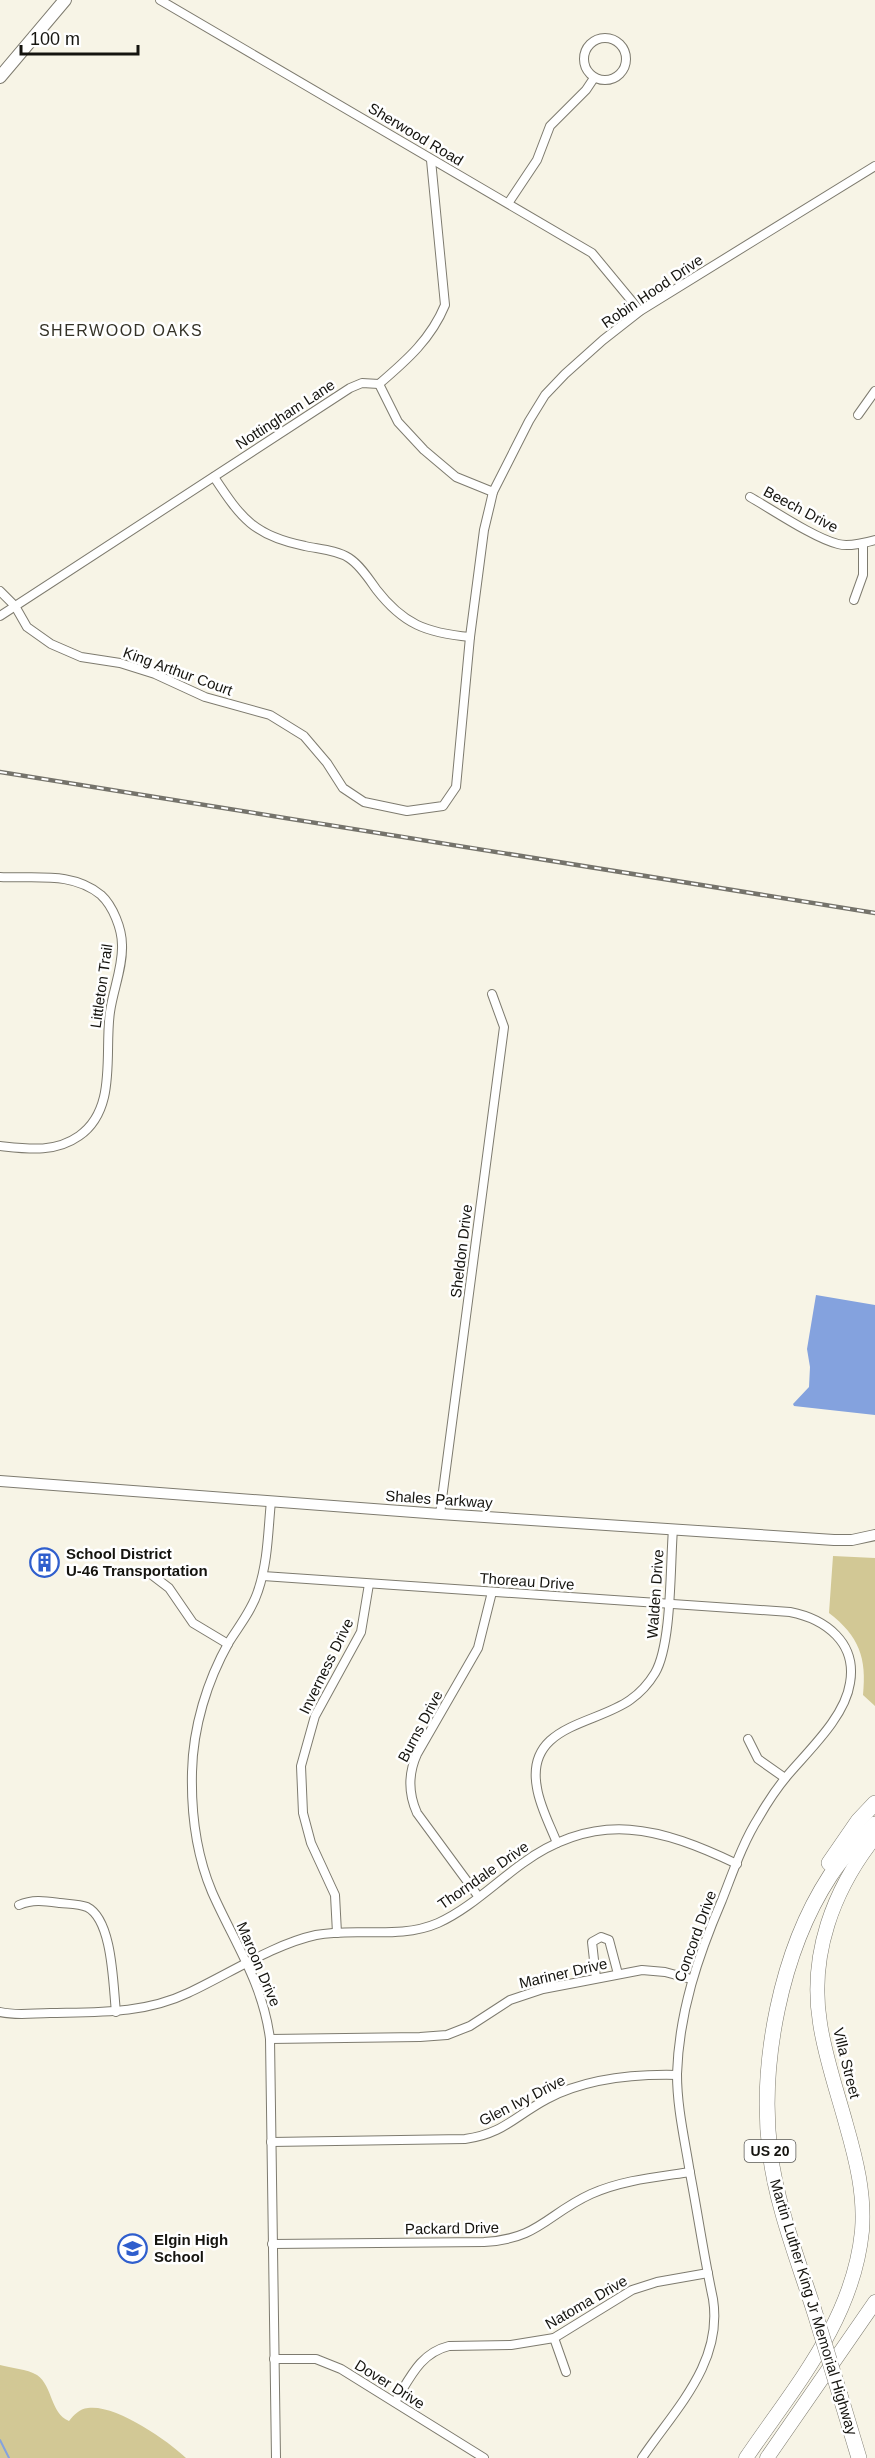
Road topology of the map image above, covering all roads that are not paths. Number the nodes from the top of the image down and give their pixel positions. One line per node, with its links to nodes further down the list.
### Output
1 (65, 0): 3 (main road)
2 (160, 0): 5 (street, Sherwood Road)
3 (0, 77)
4 (594, 78): 4 (street); 7 (street)
5 (431, 160): 7 (street, Sherwood Road); 9 (street)
6 (875, 166): 8 (street, Robin Hood Drive)
7 (509, 202): 8 (street, Sherwood Road)
8 (640, 311): 13 (street, Robin Hood Drive)
9 (380, 384): 12 (street, Nottingham Lane); 13 (street)
10 (875, 391): 11 (street)
11 (858, 415)
12 (214, 477): 19 (street, Nottingham Lane); 21 (street)
13 (494, 492): 21 (street, Robin Hood Drive)
14 (750, 497): 16 (street, Beech Drive)
15 (875, 540): 16 (street, Beech Drive)
16 (863, 544): 18 (street)
17 (0, 591): 19 (street, King Arthur Court)
18 (854, 600)
19 (15, 606): 20 (street, Nottingham Lane); 22 (street, King Arthur Court)
20 (0, 616)
21 (470, 638): 22 (street, Robin Hood Drive)
22 (443, 806)
23 (0, 878): 25 (street, Littleton Trail)
24 (492, 994): 28 (street, Sheldon Drive)
25 (0, 1146)
26 (0, 1481): 27 (street, Shales Parkway)
27 (271, 1502): 28 (street, Shales Parkway); 32 (street, Maroon Drive)
28 (440, 1514): 29 (street, Shales Parkway)
29 (673, 1529): 30 (street, Shales Parkway); 35 (street, Walden Drive)
30 (875, 1534)
31 (152, 1575): 37 (street)
32 (262, 1576): 33 (street, Thoreau Drive); 37 (street, Maroon Drive)
33 (369, 1584): 34 (street, Thoreau Drive); 48 (street, Inverness Drive)
34 (492, 1592): 35 (street, Thoreau Drive); 45 (street, Burns Drive)
35 (668, 1603): 36 (street, Thoreau Drive); 43 (street, Walden Drive)
36 (790, 1612): 39 (street, Concord Drive)
37 (228, 1644): 49 (street, Maroon Drive)
38 (748, 1739): 39 (street)
39 (785, 1778): 44 (street, Concord Drive)
40 (875, 1803): 47 (highway)
41 (875, 1824): 47 (highway, Martin Luther King Jr Memorial Highway / US 20)
42 (875, 1837): 69 (main road, Villa Street)
43 (557, 1844): 44 (street, Thorndale Drive); 45 (street, Thorndale Drive)
44 (736, 1864): 52 (street, Concord Drive)
45 (478, 1896): 48 (street, Thorndale Drive)
46 (19, 1905): 54 (street)
47 (805, 1922): 71 (highway, Martin Luther King Jr Memorial Highway / US 20, bridge)
48 (337, 1933): 49 (street, Thorndale Drive)
49 (247, 1964): 54 (street, Thorndale Drive); 55 (street, Maroon Drive)
50 (618, 1974): 51 (street, Mariner Drive); 51 (street); 52 (street, Mariner Drive)
51 (596, 1978): 55 (street, Mariner Drive)
52 (691, 1979): 56 (street, Concord Drive)
53 (0, 2012): 54 (street, Thorndale Drive)
54 (116, 2012)
55 (270, 2039): 57 (street, Maroon Drive)
56 (677, 2075): 57 (street, Glen Ivy Drive); 58 (street, Concord Drive)
57 (271, 2142): 59 (street, Maroon Drive)
58 (690, 2172): 59 (street, Packard Drive); 60 (street, Concord Drive)
59 (272, 2244): 63 (street, Maroon Drive)
60 (708, 2273): 62 (street, Natoma Drive); 68 (street, Concord Drive)
61 (875, 2302): 70 (main road)
62 (554, 2338): 64 (street); 65 (street, Natoma Drive)
63 (274, 2359): 65 (street, Dover Drive); 66 (street, Maroon Drive)
64 (566, 2372)
65 (395, 2402): 67 (street, Dover Drive)
66 (276, 2458)
67 (484, 2458)
68 (642, 2458)
69 (746, 2458)
70 (766, 2458)
71 (859, 2458)

